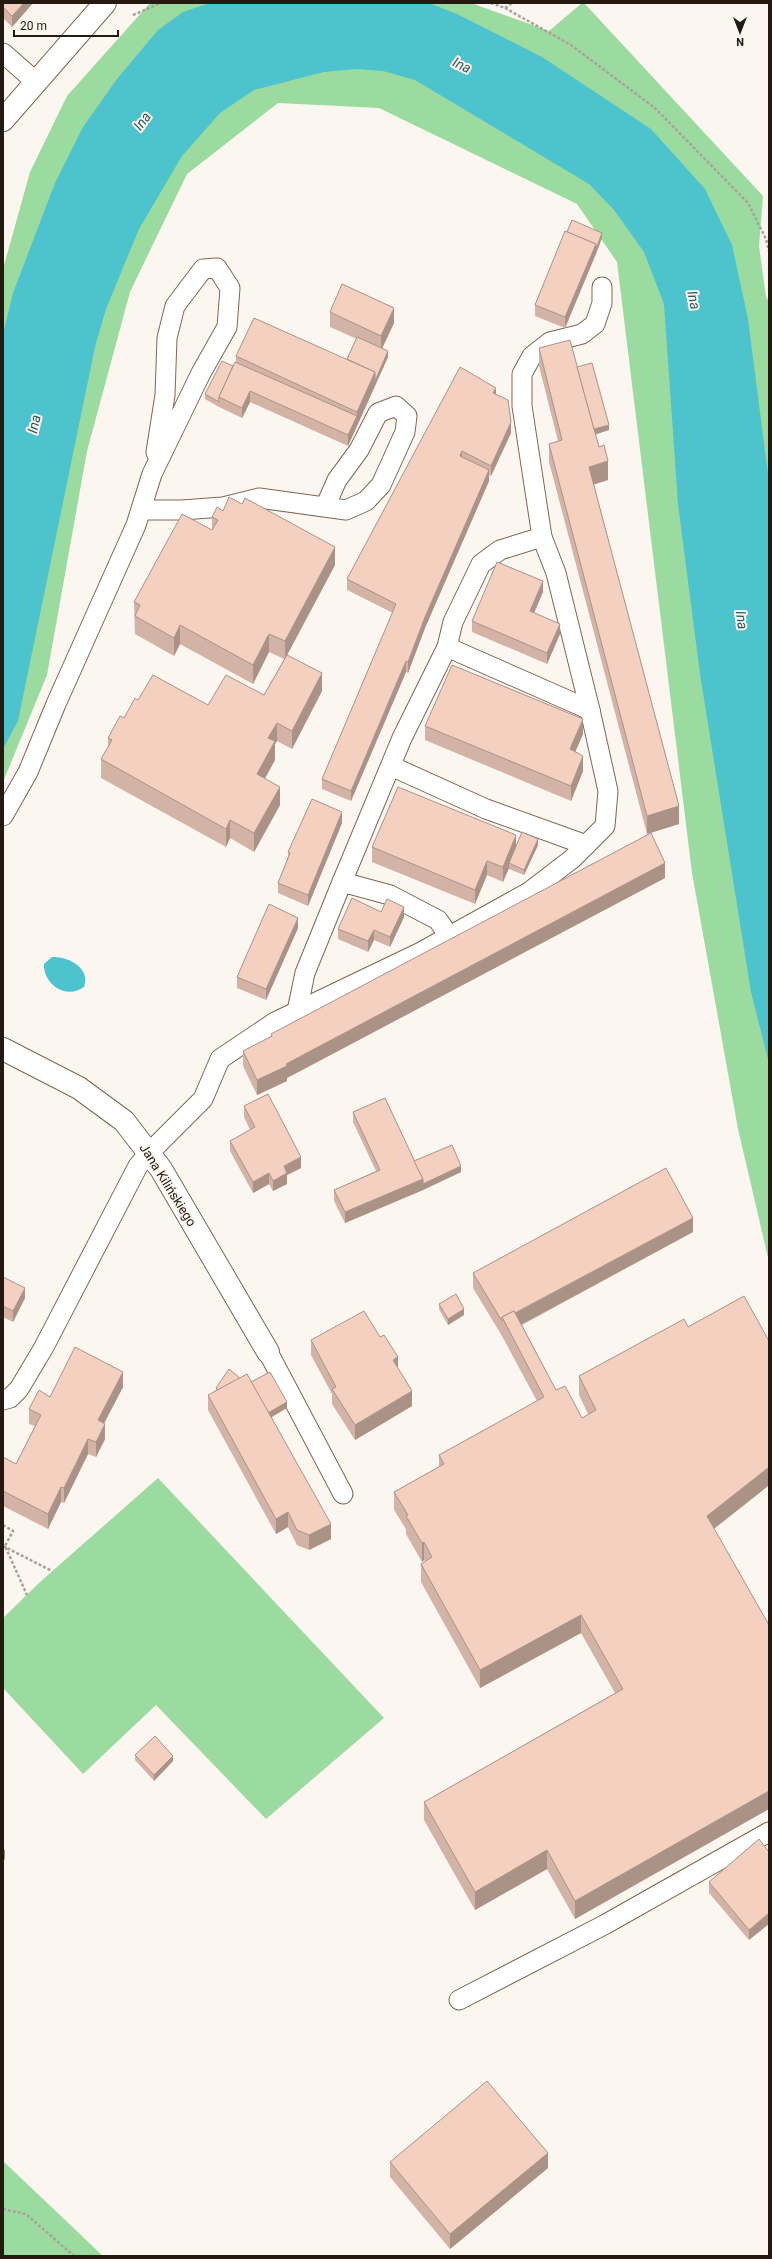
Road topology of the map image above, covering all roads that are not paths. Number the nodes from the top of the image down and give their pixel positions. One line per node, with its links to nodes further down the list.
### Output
1 (105, 3): 3 (street)
2 (3, 53): 3 (lane)
3 (36, 82): 4 (street)
4 (3, 120)
5 (602, 287): 9 (lane)
6 (159, 459): 6 (lane); 8 (lane)
7 (325, 507): 7 (lane); 8 (lane)
8 (141, 510): 13 (lane)
9 (542, 537): 10 (lane); 11 (lane)
10 (448, 647): 11 (lane); 12 (lane)
11 (590, 710): 14 (lane)
12 (391, 766): 14 (lane); 15 (lane)
13 (3, 816)
14 (586, 845): 16 (lane)
15 (342, 882): 16 (lane); 17 (lane)
16 (448, 936): 17 (lane)
17 (297, 1011): 19 (lane)
18 (3, 1050): 19 (street, Jana Kilińskiego)
19 (150, 1152): 20 (street, Jana Kilińskiego); 21 (lane)
20 (268, 1352): 22 (lane)
21 (3, 1400)
22 (343, 1494)
23 (769, 1832): 24 (lane)
24 (458, 2000)

